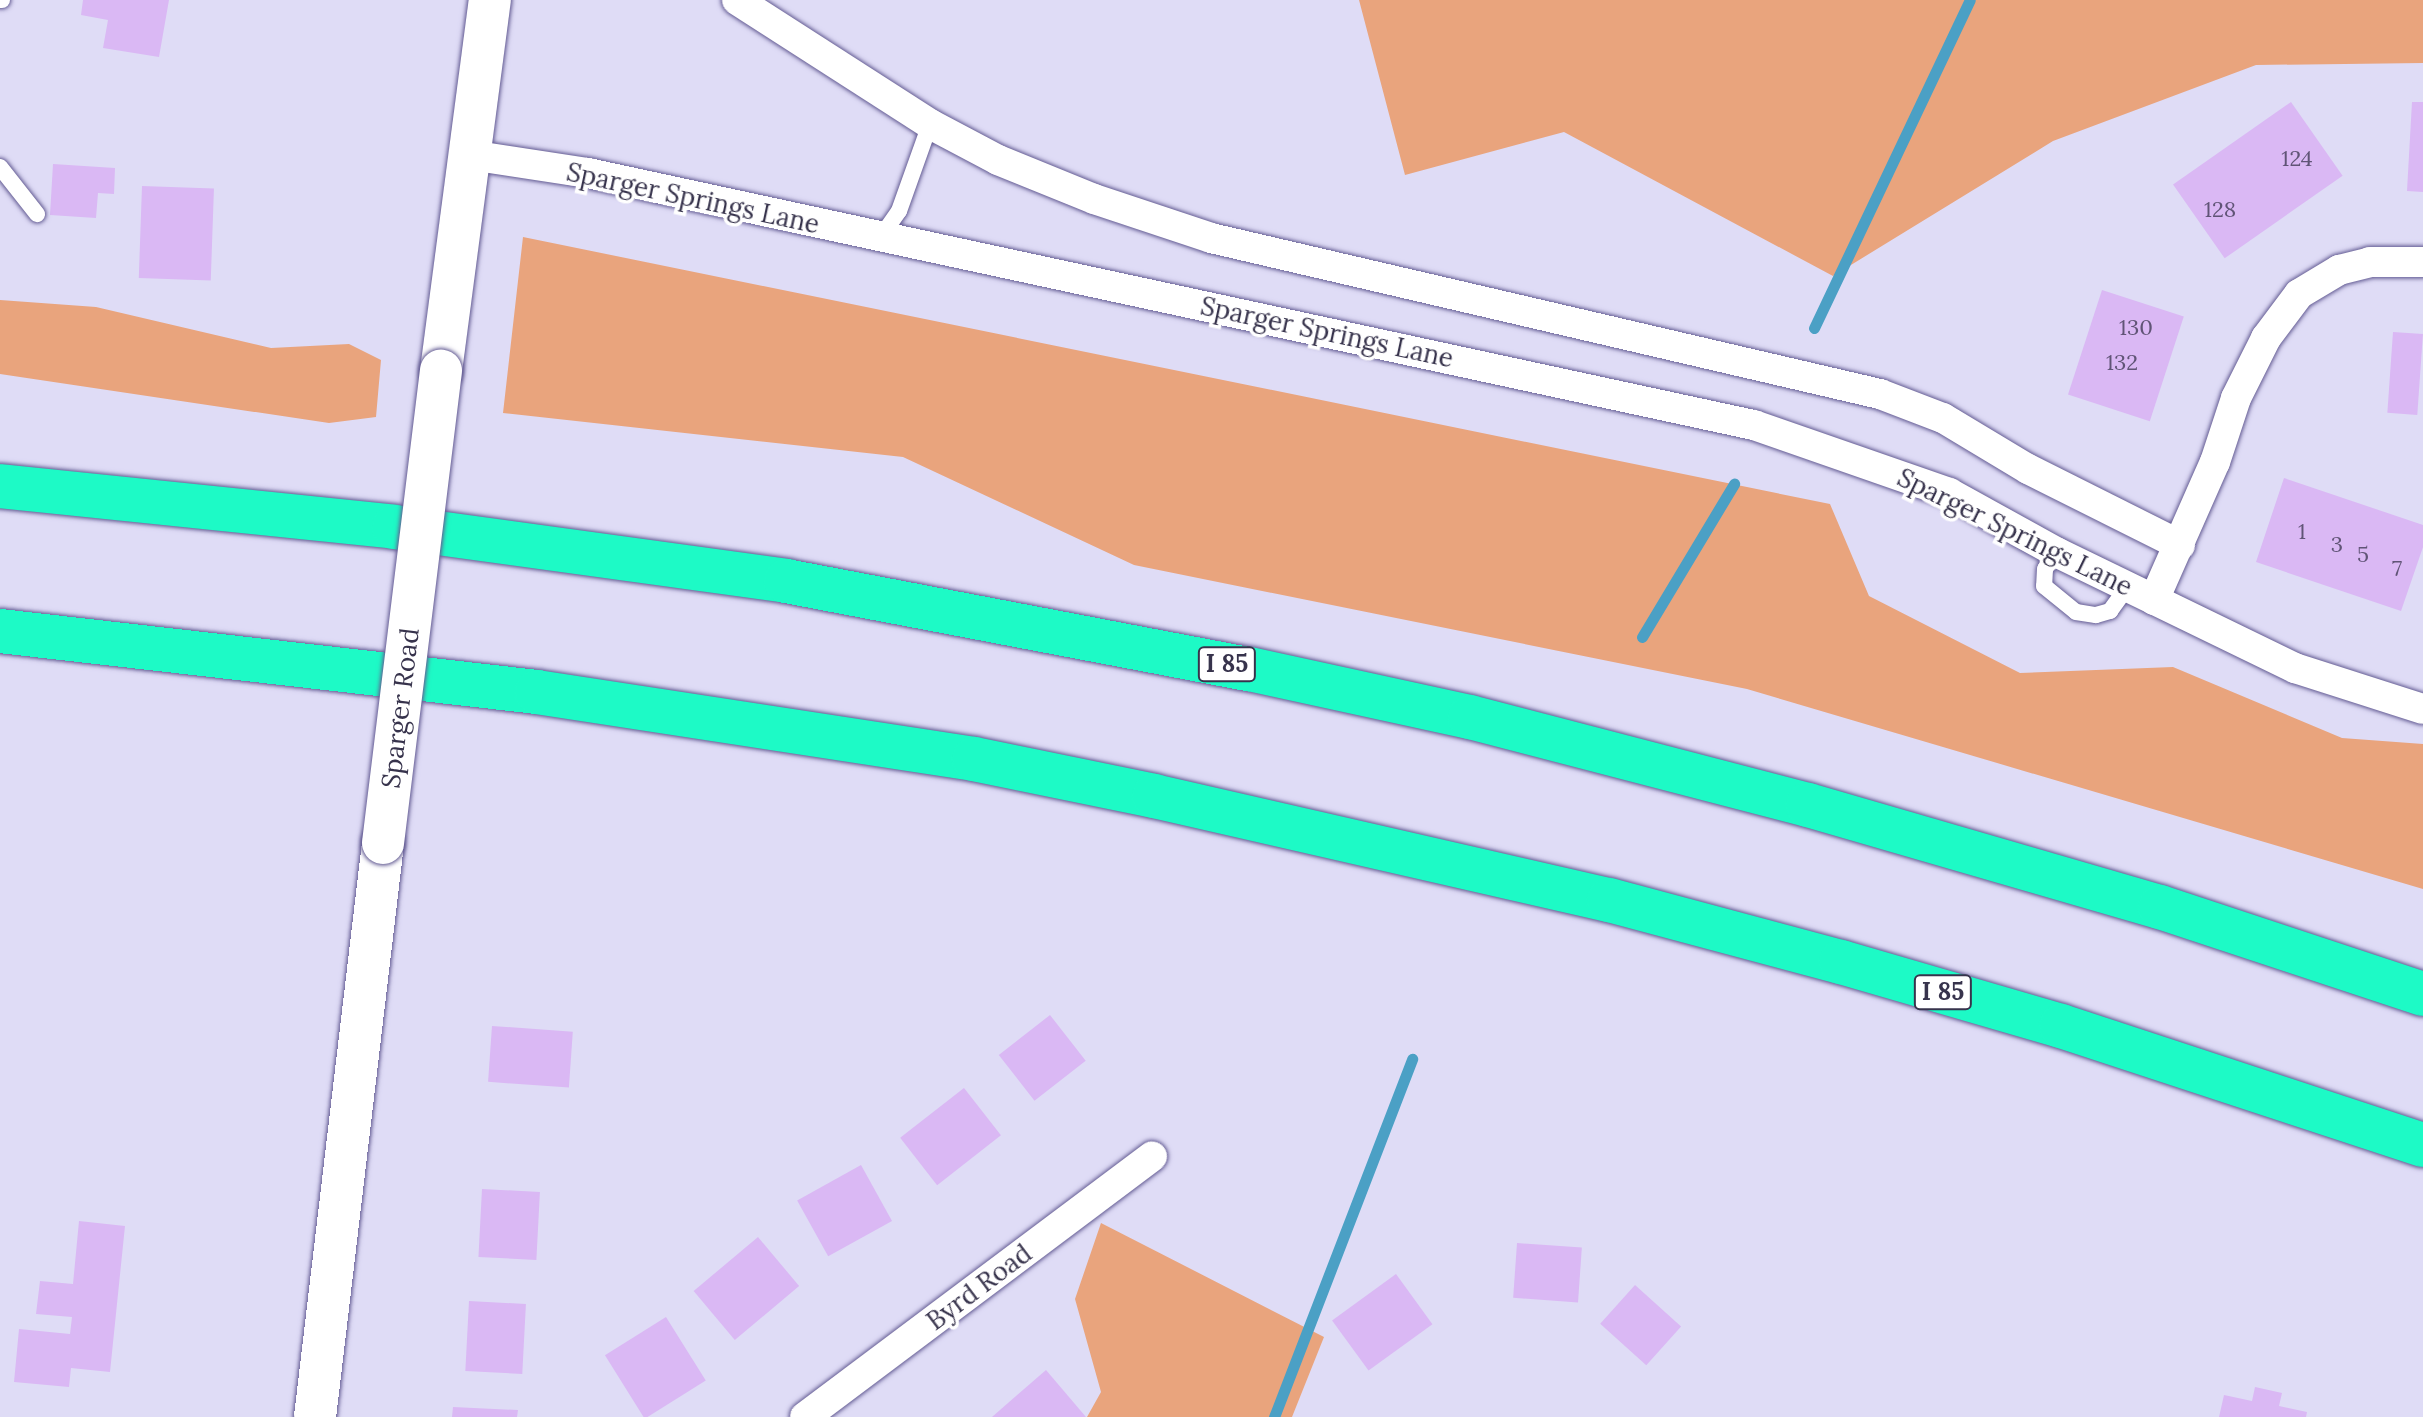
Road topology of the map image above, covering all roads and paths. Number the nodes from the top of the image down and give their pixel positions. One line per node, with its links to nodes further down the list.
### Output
1 (490, 0): 4 (street, Sparger Road)
2 (737, 0): 3 (street)
3 (930, 124): 7 (lane); 10 (street)
4 (470, 155): 7 (street, Sparger Springs Lane); 18 (street, Sparger Road, bridge)
5 (0, 167): 6 (lane)
6 (37, 214)
7 (880, 238): 11 (street, Sparger Springs Lane)
8 (2423, 262): 10 (street, Sparger Springs Lane)
9 (0, 486): 15 (highway, I 85)
10 (2180, 545): 12 (street, Sparger Springs Lane)
11 (2056, 552): 12 (street, Sparger Springs Lane); 12 (lane)
12 (2141, 594): 14 (street, Sparger Springs Lane)
13 (0, 631): 16 (highway, I 85)
14 (2423, 709)
15 (2423, 994)
16 (2423, 1145)
17 (1152, 1156): 19 (street, Byrd Road)
18 (315, 1417)
19 (805, 1417)

